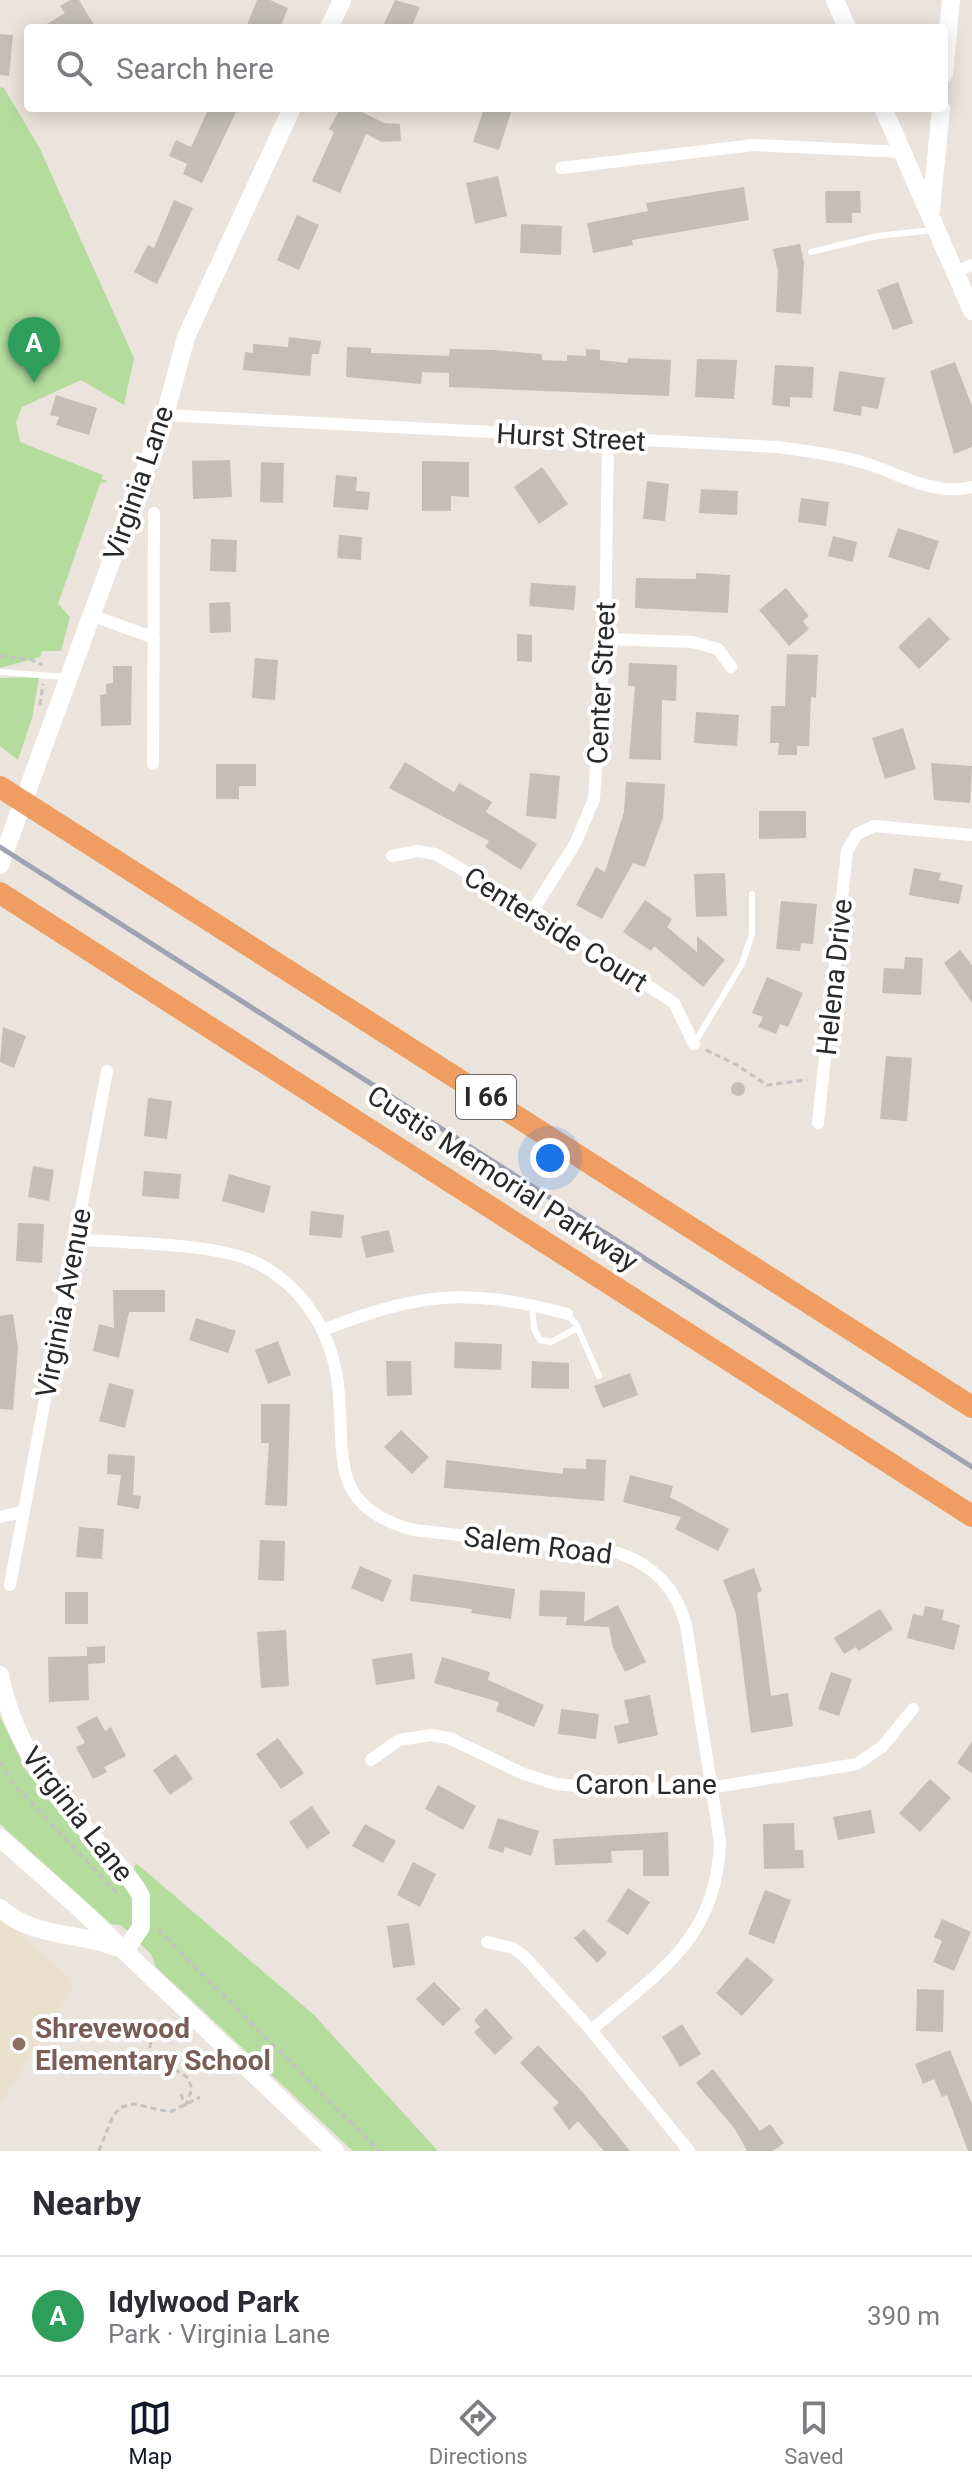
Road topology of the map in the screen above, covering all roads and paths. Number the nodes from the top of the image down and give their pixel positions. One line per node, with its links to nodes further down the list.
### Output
1 (342, 0): 4 (street)
2 (835, 0): 5 (street)
3 (951, 0): 6 (street)
4 (331, 24)
5 (845, 24)
6 (948, 32)
7 (290, 112): 16 (street, Virginia Lane)
8 (885, 112): 10 (street)
9 (941, 112): 12 (street)
10 (903, 152): 11 (street); 12 (street)
11 (561, 168)
12 (934, 221): 13 (lane); 14 (street)
13 (811, 252)
14 (964, 269): 15 (street)
15 (972, 311)
16 (165, 415): 17 (street, Hurst Street); 20 (street, Virginia Lane)
17 (608, 439): 18 (street, Hurst Street); 22 (street, Center Street)
18 (972, 487)
19 (154, 513): 21 (street)
20 (91, 615): 21 (street); 25 (street, Virginia Lane)
21 (154, 638): 26 (street)
22 (605, 639): 23 (street); 33 (street, Center Street)
23 (731, 667)
24 (0, 672): 25 (lane)
25 (68, 678): 30 (street, Virginia Lane)
26 (153, 764)
27 (0, 787): 44 (highway, Custis Memorial Parkway / I 66)
28 (972, 835): 36 (street, Helena Drive)
29 (392, 856): 33 (street, Centerside Court)
30 (0, 865)
31 (0, 893): 46 (highway, Custis Memorial Parkway)
32 (752, 894): 34 (lane)
33 (533, 910): 34 (street, Centerside Court)
34 (694, 1044): 36 (path)
35 (107, 1071): 38 (street, Virginia Avenue)
36 (823, 1082): 37 (street, Helena Drive)
37 (818, 1123)
38 (76, 1239): 42 (street, Salem Road); 45 (street, Virginia Avenue)
39 (533, 1304): 40 (street); 41 (lane); 42 (street)
40 (567, 1314): 41 (lane)
41 (577, 1328): 43 (lane)
42 (323, 1330): 53 (street, Salem Road)
43 (599, 1376)
44 (972, 1407)
45 (22, 1512): 47 (street); 48 (street, Virginia Avenue)
46 (972, 1516)
47 (0, 1517)
48 (10, 1585)
49 (0, 1675): 58 (street, Virginia Lane)
50 (913, 1709): 53 (street, Caron Lane)
51 (371, 1760): 53 (street, Caron Lane)
52 (0, 1762): 55 (path)
53 (711, 1785): 63 (street, Salem Road)
54 (0, 1838): 56 (street)
55 (119, 1895)
56 (77, 1906): 59 (street); 61 (street)
57 (2, 1913): 59 (street)
58 (144, 1917): 61 (street, Virginia Lane); 69 (path)
59 (52, 1932): 61 (street)
60 (487, 1942): 63 (street)
61 (125, 1951): 68 (street)
62 (161, 2025): 66 (path)
63 (591, 2030): 70 (street)
64 (181, 2094): 66 (path)
65 (200, 2097): 66 (path)
66 (185, 2107): 67 (path)
67 (99, 2151)
68 (335, 2151)
69 (379, 2151)
70 (689, 2151)

